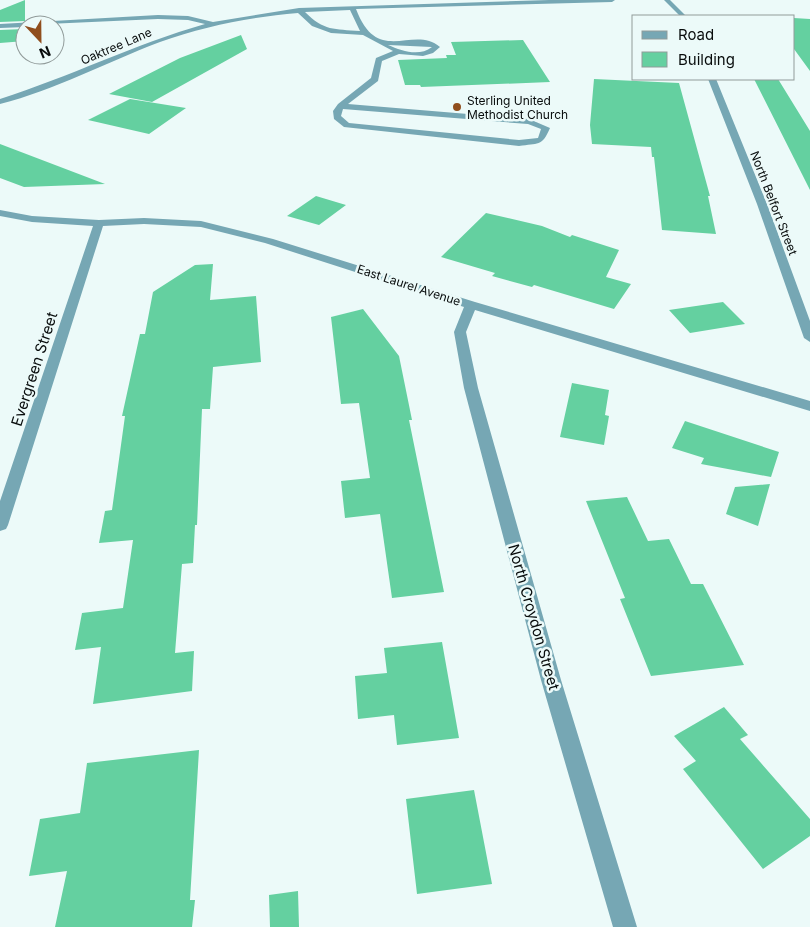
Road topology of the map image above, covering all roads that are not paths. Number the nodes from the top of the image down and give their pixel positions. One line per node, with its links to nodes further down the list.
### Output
1 (612, 0): 3 (street, Oaktree Lane)
2 (667, 0): 5 (street)
3 (352, 8): 4 (street, Oaktree Lane); 8 (street)
4 (299, 10): 6 (street, Oaktree Lane); 8 (street)
5 (682, 15)
6 (213, 24): 7 (street); 12 (street, Oaktree Lane)
7 (0, 26)
8 (364, 33): 9 (street)
9 (378, 42): 10 (street); 10 (street)
10 (397, 52): 13 (street)
11 (712, 80): 17 (street, North Belfort Street)
12 (0, 102)
13 (341, 106): 13 (street)
14 (0, 213): 15 (street, East Laurel Avenue)
15 (99, 223): 16 (street, East Laurel Avenue); 19 (street, Evergreen Street)
16 (472, 305): 18 (street, East Laurel Avenue); 20 (street, North Croydon Street)
17 (810, 338)
18 (810, 406)
19 (0, 525)
20 (626, 927)

